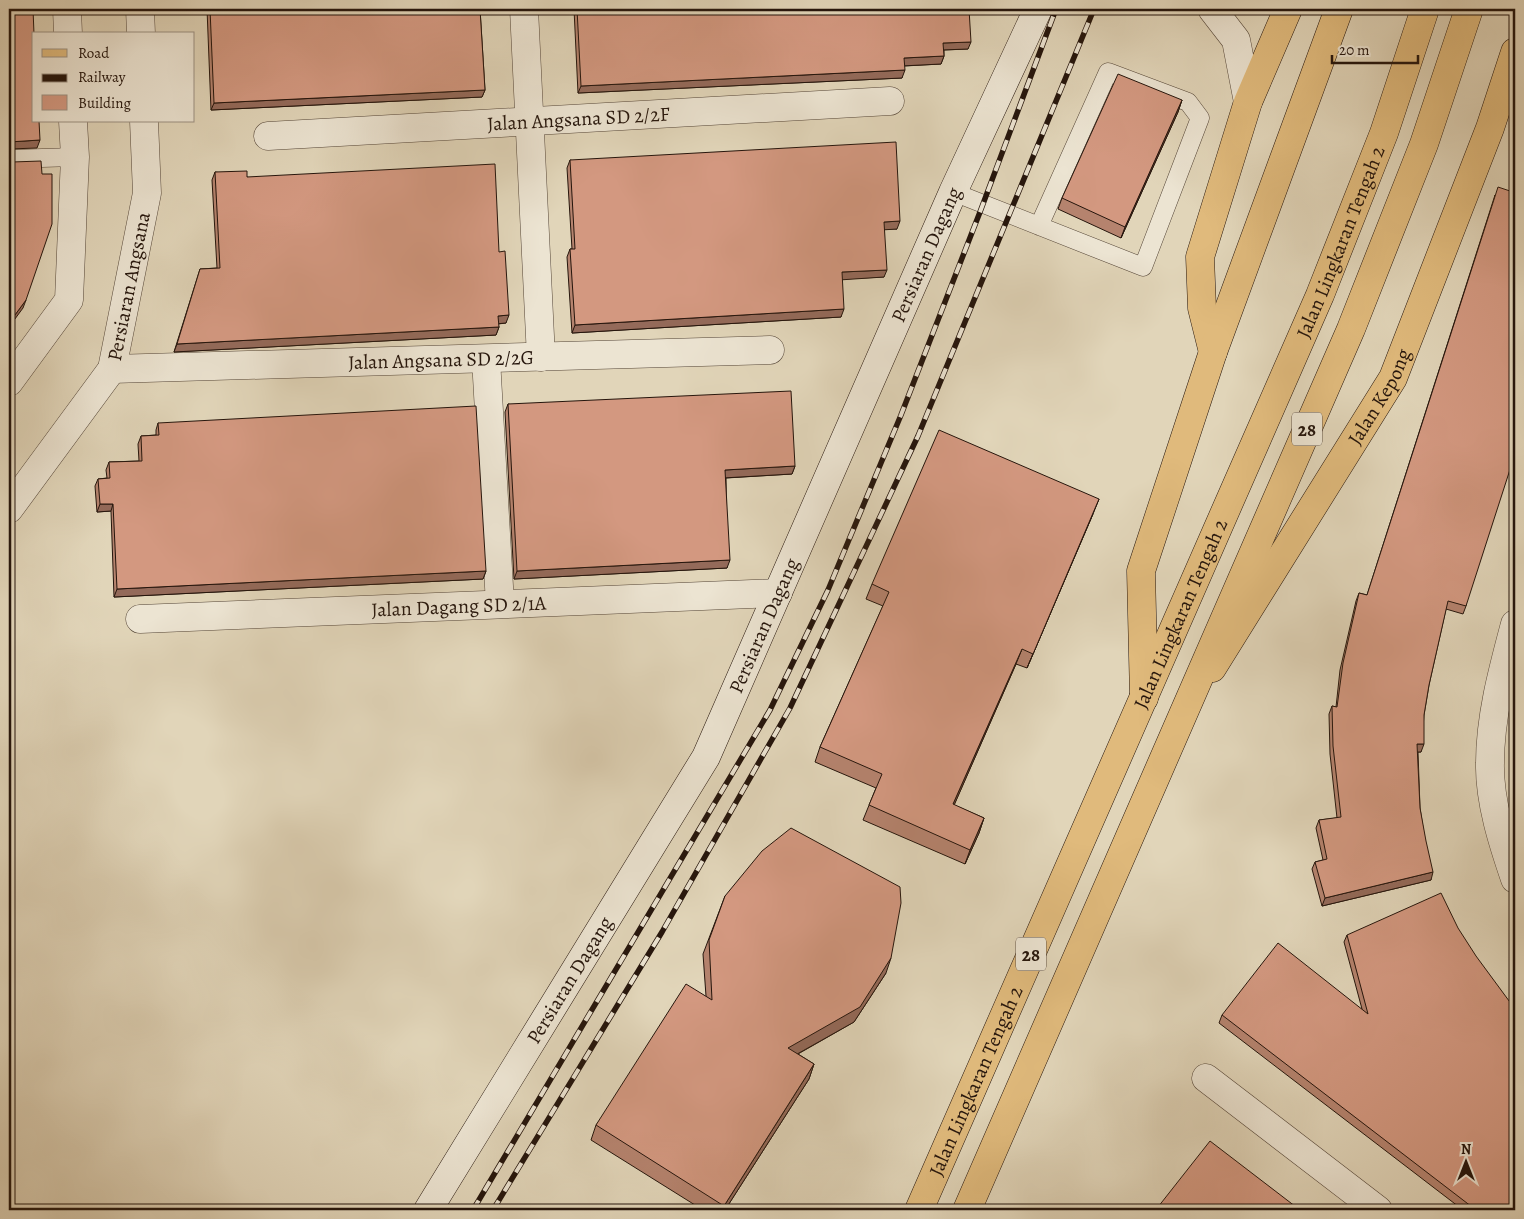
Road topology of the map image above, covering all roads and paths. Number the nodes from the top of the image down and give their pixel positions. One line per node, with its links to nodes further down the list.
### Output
1 (67, 9): 10 (street)
2 (140, 9): 11 (street)
3 (524, 9): 15 (street)
4 (1038, 9): 21 (street, Persiaran Dagang)
5 (1212, 9): 14 (street)
6 (1288, 9): 14 (main road)
7 (1339, 9): 24 (main road)
8 (1424, 9): 34 (main road, Jalan Lingkaran Tengah 2 / 28)
9 (1469, 9): 35 (main road, Jalan Lingkaran Tengah 2 / 28)
10 (68, 32)
11 (141, 32)
12 (1515, 52): 35 (main road, Jalan Kepong)
13 (890, 101): 15 (street, Jalan Angsana SD 2/2F)
14 (1248, 102): 24 (main road)
15 (529, 121): 18 (street, Jalan Angsana SD 2/2F); 25 (street)
16 (73, 122): 19 (street)
17 (144, 122): 27 (street, Persiaran Angsana)
18 (268, 136)
19 (75, 157): 20 (lane); 28 (street)
20 (9, 159)
21 (953, 192): 22 (lane); 30 (street, Persiaran Dagang)
22 (1039, 226): 22 (lane)
23 (770, 350): 25 (street, Jalan Angsana SD 2/2G)
24 (1213, 352): 34 (main road)
25 (541, 357): 26 (street, Jalan Angsana SD 2/2G)
26 (486, 359): 27 (street, Jalan Angsana SD 2/2G); 31 (street)
27 (112, 369): 29 (street, Persiaran Angsana)
28 (9, 382)
29 (9, 510)
30 (778, 592): 31 (street, Jalan Dagang SD 2/1A); 38 (street, Persiaran Dagang)
31 (500, 604): 32 (street, Jalan Dagang SD 2/1A)
32 (140, 619)
33 (1515, 624): 36 (street)
34 (1144, 698): 39 (main road, Jalan Lingkaran Tengah 2 / 28)
35 (1185, 712): 40 (main road, Jalan Lingkaran Tengah 2 / 28)
36 (1515, 879)
37 (1206, 1078): 41 (street)
38 (428, 1210)
39 (919, 1210)
40 (967, 1210)
41 (1378, 1210)

